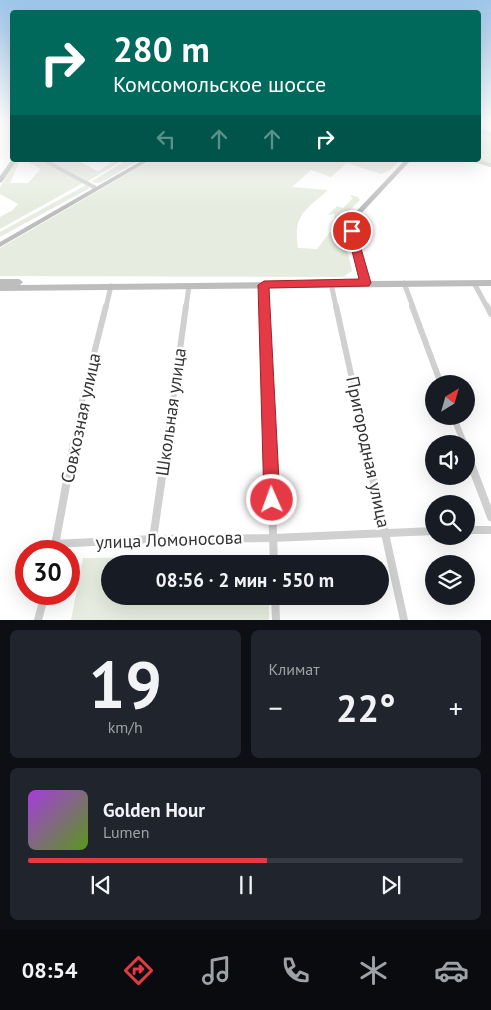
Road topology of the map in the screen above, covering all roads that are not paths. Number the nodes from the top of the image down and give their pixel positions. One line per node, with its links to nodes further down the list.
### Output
1 (13, 162): 6 (main road)
2 (48, 162): 7 (street)
3 (139, 162): 7 (main road)
4 (144, 162): 7 (main road)
5 (406, 162): 12 (main road)
6 (0, 181)
7 (96, 188): 8 (main road); 9 (main road)
8 (0, 240)
9 (0, 244)
10 (0, 282): 16 (main road)
11 (331, 283): 12 (main road); 17 (main road); 28 (street, Пригородная улица)
12 (366, 283): 13 (main road)
13 (404, 283): 14 (main road); 22 (street)
14 (474, 283): 15 (main road); 21 (street)
15 (491, 283)
16 (26, 285): 18 (main road); 20 (main road)
17 (264, 285): 19 (main road); 29 (street)
18 (111, 286): 19 (main road); 31 (street, Совхозная улица)
19 (189, 286): 30 (street, Школьная улица)
20 (0, 288)
21 (491, 314)
22 (438, 375)
23 (475, 474): 24 (street)
24 (491, 517)
25 (475, 530): 26 (street)
26 (491, 530)
27 (425, 531): 28 (street, улица Ломоносова)
28 (385, 533): 29 (street, улица Ломоносова); 38 (street, Пригородная улица)
29 (273, 538): 30 (street, улица Ломоносова); 33 (street)
30 (154, 539): 32 (street, улица Ломоносова)
31 (56, 540)
32 (80, 546)
33 (274, 555)
34 (42, 605): 36 (street)
35 (275, 605): 37 (street)
36 (38, 620)
37 (276, 620)
38 (404, 620)

